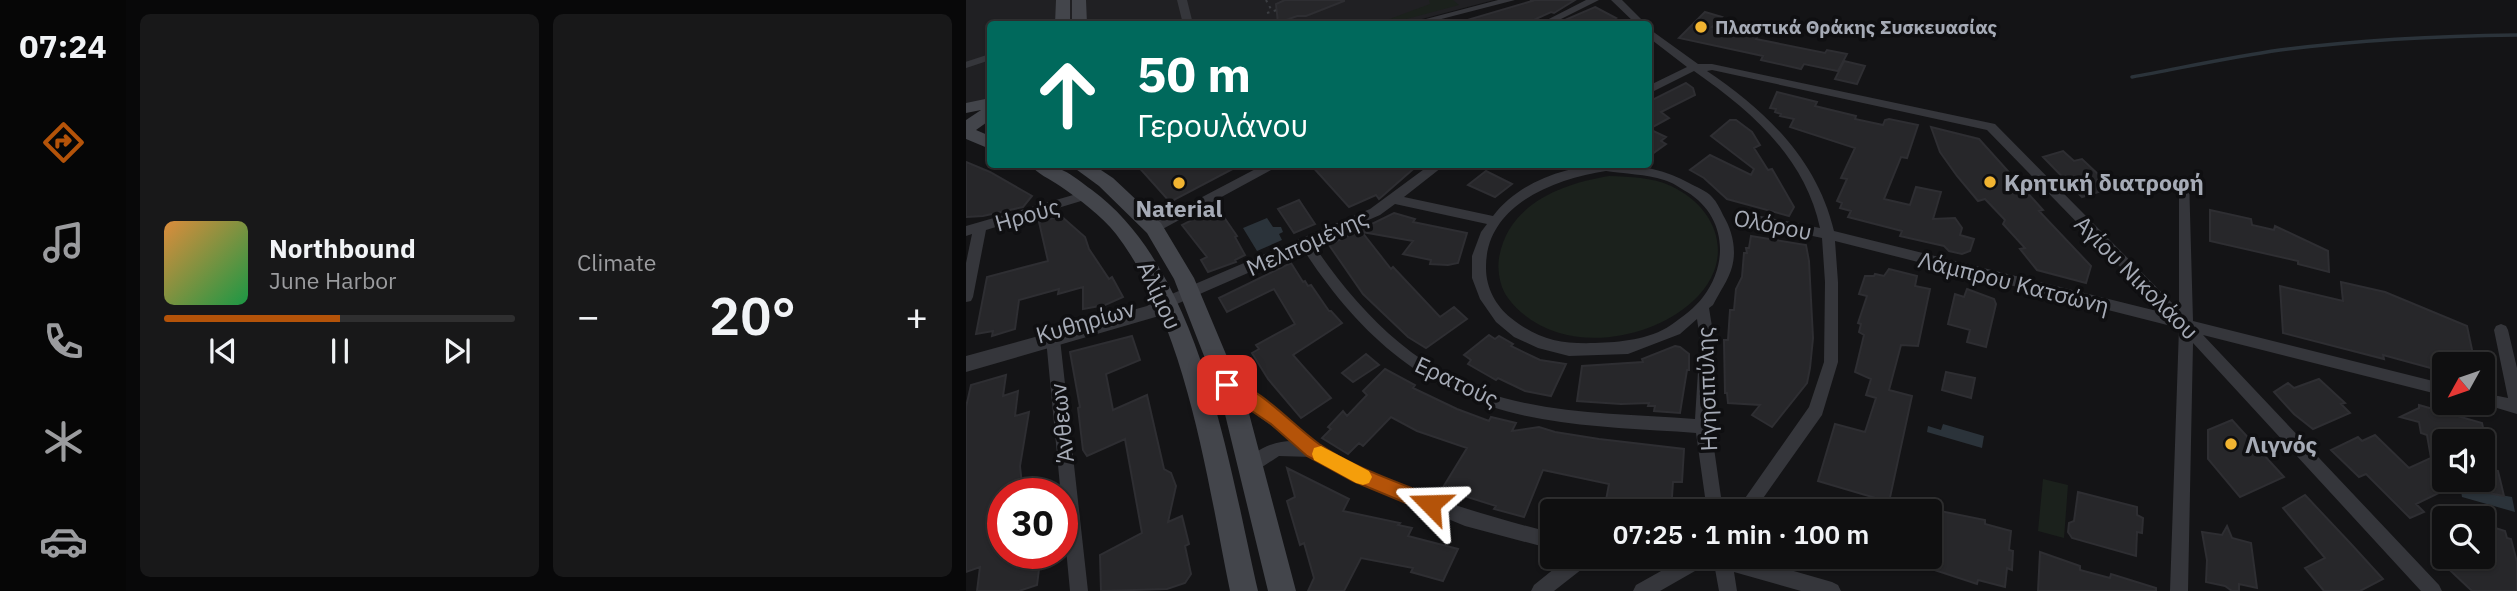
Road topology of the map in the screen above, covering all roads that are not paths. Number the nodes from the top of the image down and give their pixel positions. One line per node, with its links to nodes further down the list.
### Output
1 (1063, 0): 8 (main road)
2 (1079, 0): 9 (main road)
3 (1182, 0): 10 (street)
4 (1510, 0): 7 (street)
5 (1594, 0): 12 (street)
6 (1616, 0): 13 (street)
7 (1496, 1): 11 (street)
8 (1062, 21)
9 (1080, 21)
10 (1187, 21)
11 (1423, 21)
12 (1550, 21)
13 (1639, 21)
14 (1652, 34): 17 (street)
15 (987, 58): 16 (lane)
16 (966, 65)
17 (1692, 68): 18 (street); 36 (street); 42 (street, Αγίου Νικολάου)
18 (1652, 89)
19 (987, 108): 20 (main road)
20 (978, 124)
21 (1045, 168): 30 (main road, Αλίμου)
22 (1084, 168): 34 (main road, Αλίμου)
23 (1268, 168): 34 (street)
24 (1435, 168): 31 (street, Μελπομένης)
25 (1557, 168): 29 (street)
26 (1612, 168): 29 (street)
27 (1630, 168): 41 (street)
28 (2185, 180): 42 (street)
29 (1548, 181): 33 (street)
30 (1087, 195): 35 (street, Ηρούς); 40 (main road, Αλίμου)
31 (1392, 199): 33 (street); 37 (street, Μελπομένης)
32 (1756, 220): 36 (street, Ολόρου)
33 (1495, 221): 41 (street)
34 (1154, 228): 38 (main road, Αλίμου)
35 (973, 229): 39 (street)
36 (1828, 234): 42 (street, Λάμπρου Κατσώνη); 56 (street)
37 (1305, 242): 38 (street, Μελπομένης); 52 (street, Ερατούς)
38 (1190, 293): 40 (street, Μελπομένης); 47 (main road, Αλίμου)
39 (966, 297)
40 (1166, 303): 44 (street, Κυθηρίων); 45 (street, Κυθηρίων); 63 (main road, Αλίμου)
41 (1702, 309): 52 (street, Ηγησιπύλης)
42 (2186, 326): 48 (street, Λάμπρου Κατσώνη); 69 (street); 70 (street, Αγίου Νικολάου)
43 (2501, 330): 50 (street)
44 (1053, 340): 46 (street, Κυθηρίων); 62 (street, Άνθεων)
45 (966, 354)
46 (966, 364)
47 (1227, 385): 53 (street); 54 (main road, Αλίμου)
48 (2432, 387)
49 (2496, 402): 51 (street)
50 (2517, 402)
51 (2517, 407)
52 (1703, 427): 55 (street, Ηγησιπύλης)
53 (1314, 450): 54 (street); 57 (street)
54 (1250, 468): 64 (main road, Αλίμου)
55 (1713, 499)
56 (1753, 499)
57 (1540, 538)
58 (1568, 569): 65 (street)
59 (1682, 569): 66 (street)
60 (1725, 569): 67 (street)
61 (1759, 569): 68 (street)
62 (1079, 591)
63 (1244, 591)
64 (1282, 591)
65 (1540, 591)
66 (1642, 591)
67 (1728, 591)
68 (1832, 591)
69 (2179, 591)
70 (2433, 591)

